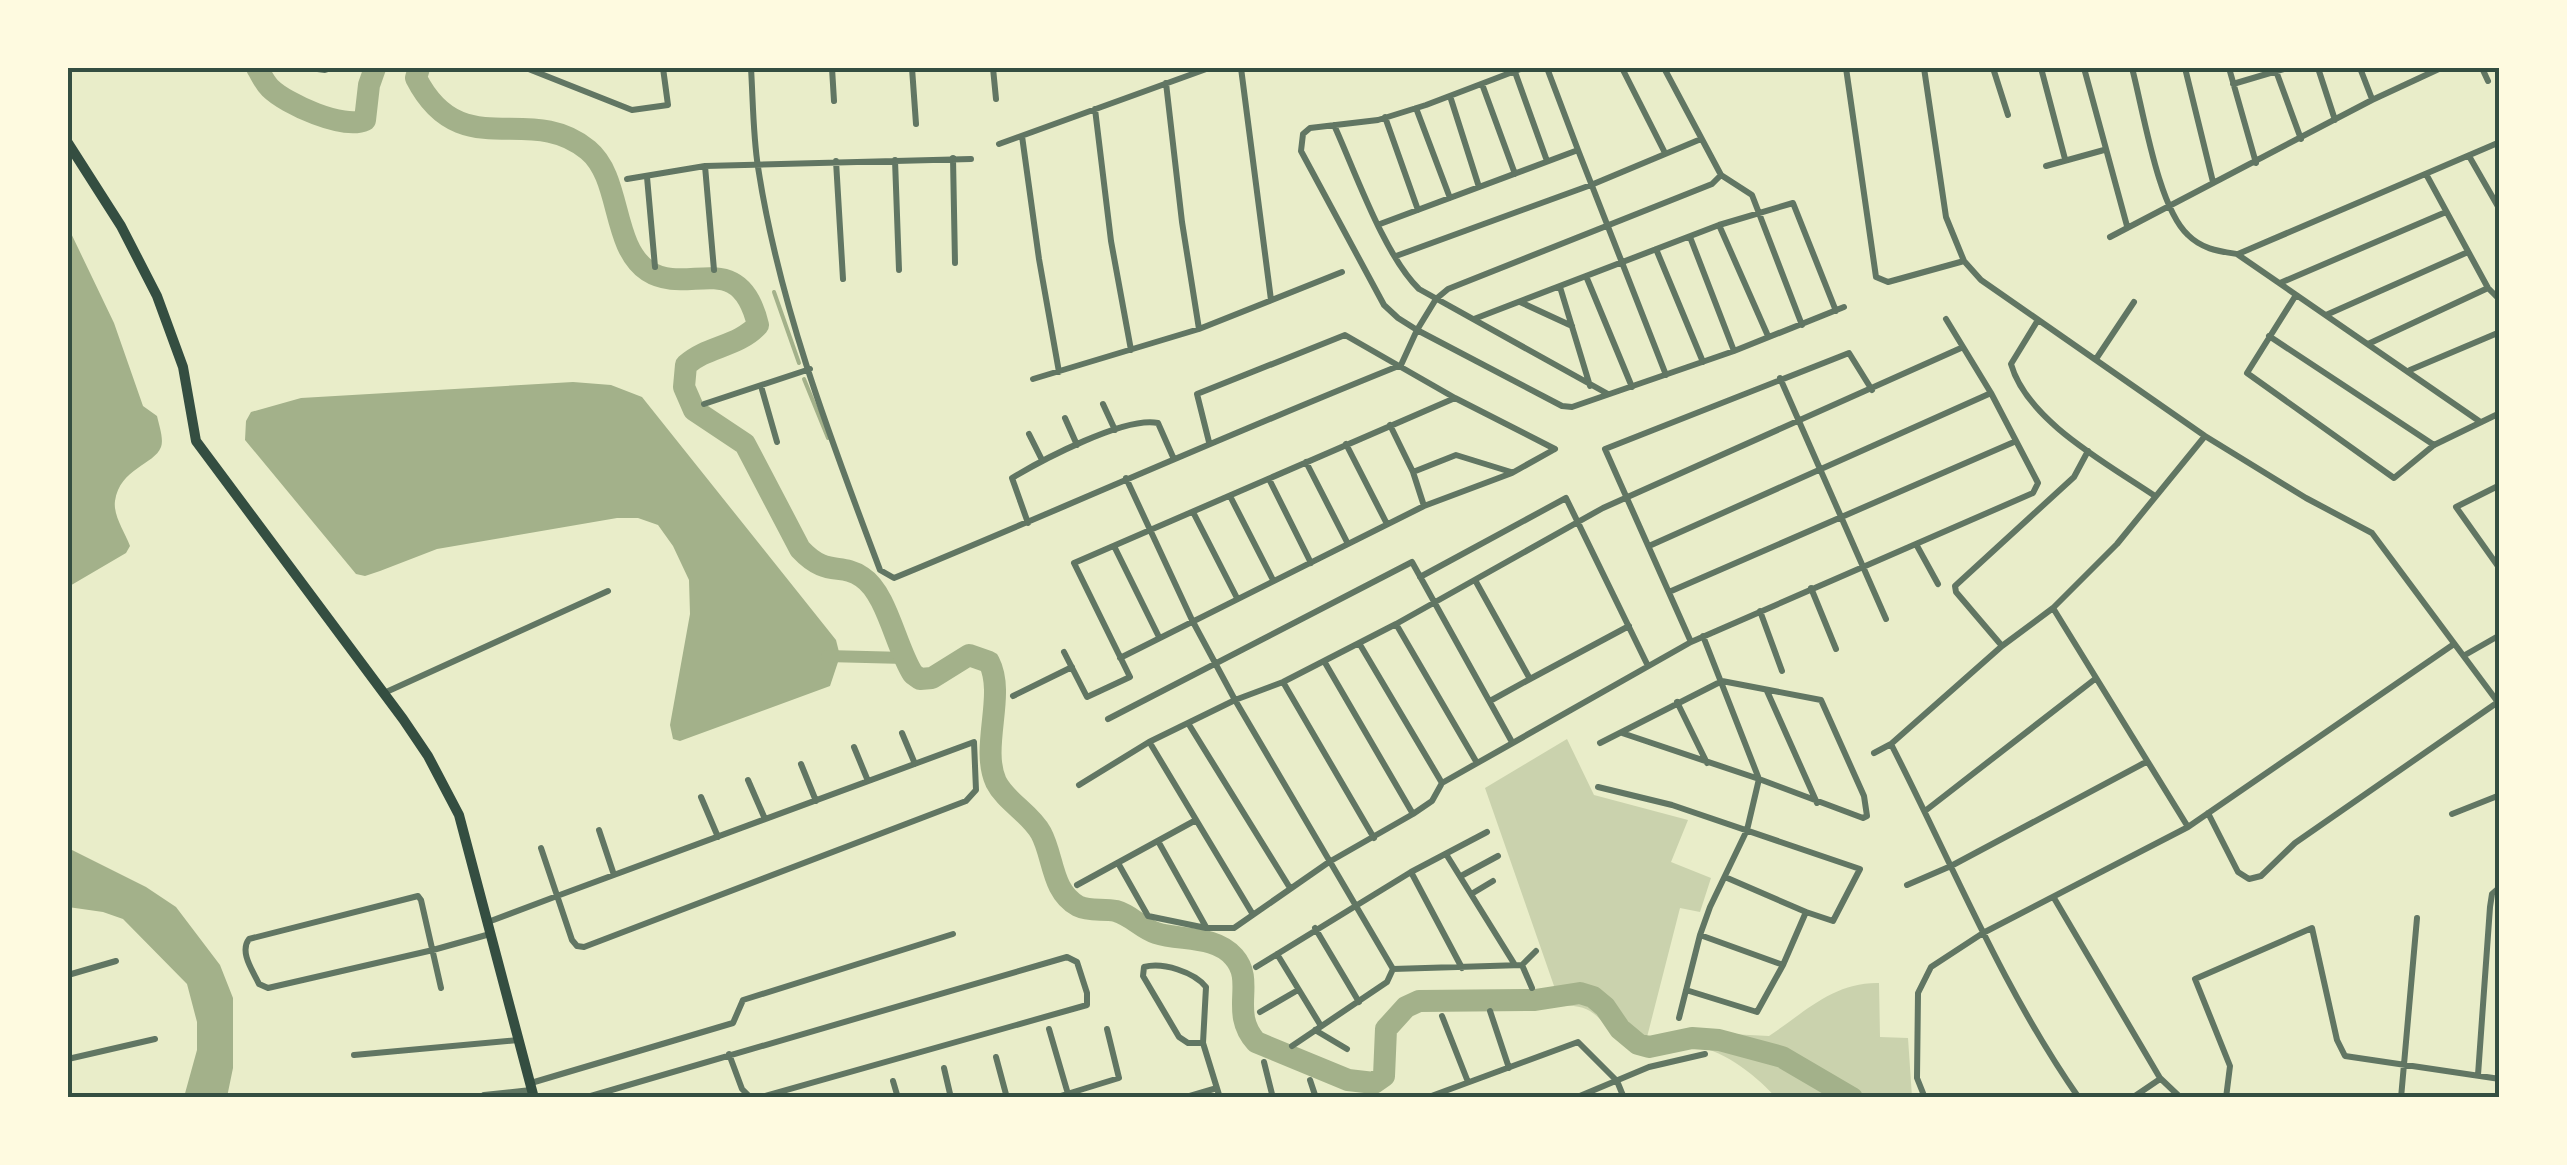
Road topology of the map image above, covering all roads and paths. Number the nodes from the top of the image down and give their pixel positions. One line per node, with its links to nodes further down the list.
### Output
1 (310, 68): 2 (street)
2 (331, 68)
3 (526, 68): 4 (street)
4 (663, 68)
5 (752, 68): 64 (street)
6 (832, 68): 39 (street)
7 (912, 68): 45 (street)
8 (994, 68): 37 (street)
9 (1209, 68): 33 (street)
10 (1242, 68): 105 (street)
11 (1524, 68): 30 (street)
12 (1547, 68): 53 (street)
13 (1622, 68): 55 (street)
14 (1664, 68): 49 (street)
15 (1846, 68): 91 (street)
16 (1924, 68): 91 (street)
17 (1993, 68): 42 (street)
18 (2041, 68): 59 (street)
19 (2084, 68): 54 (street)
20 (2132, 68): 76 (street)
21 (2185, 68): 72 (street)
22 (2229, 68): 35 (street)
23 (2286, 68): 29 (street)
24 (2318, 68): 44 (street)
25 (2360, 68): 38 (street)
26 (2405, 68): 31 (street)
27 (2437, 68): 31 (street)
28 (2482, 68): 32 (street)
29 (2276, 71): 35 (street); 48 (street)
30 (1515, 72): 34 (street); 62 (street)
31 (2410, 80): 38 (street)
32 (2488, 81)
33 (1166, 83): 40 (street); 115 (street)
34 (1482, 84): 36 (street); 67 (street)
35 (2233, 84): 63 (street)
36 (1450, 96): 41 (street); 74 (street)
37 (996, 98)
38 (2372, 100): 44 (street)
39 (834, 102)
40 (1095, 108): 47 (street); 122 (street)
41 (1416, 108): 43 (street); 75 (street)
42 (2008, 115)
43 (1385, 117): 46 (street); 77 (street)
44 (2336, 120): 48 (street)
45 (916, 124)
46 (1334, 125): 81 (street); 116 (street)
47 (1022, 136): 52 (street); 129 (street)
48 (2300, 138): 63 (street)
49 (1701, 139): 55 (street); 69 (street)
50 (68, 142): 220 (main road)
51 (2500, 142): 56 (street)
52 (1000, 144)
53 (1578, 150): 62 (street); 73 (street)
54 (2104, 150): 59 (street); 84 (street)
55 (1665, 152): 73 (street)
56 (2468, 156): 68 (street); 78 (street)
57 (953, 158): 58 (street); 60 (street); 92 (street)
58 (972, 159)
59 (2065, 159): 66 (street)
60 (895, 160): 61 (street); 96 (street)
61 (836, 161): 64 (street); 99 (street)
62 (1547, 162): 67 (street)
63 (2256, 163): 72 (street)
64 (757, 164): 65 (street); 127 (street)
65 (705, 166): 70 (street); 95 (street)
66 (2046, 166)
67 (1515, 174): 74 (street)
68 (2426, 174): 80 (street); 89 (street)
69 (1721, 176): 79 (street); 82 (street)
70 (647, 178): 71 (street); 94 (street)
71 (627, 180)
72 (2214, 182): 76 (street)
73 (1590, 185): 82 (street); 90 (street)
74 (1479, 187): 75 (street)
75 (1450, 198): 77 (street)
76 (2168, 207): 84 (street); 89 (street)
77 (1418, 210): 81 (street)
78 (2500, 210)
79 (1758, 212): 83 (street); 113 (street); 113 (street)
80 (2446, 212): 88 (street); 100 (street)
81 (1380, 224): 90 (street)
82 (1606, 224): 93 (street); 104 (street)
83 (1719, 225): 85 (street); 118 (street)
84 (2127, 226): 86 (street)
85 (1690, 237): 87 (street); 123 (street)
86 (2110, 237)
87 (1656, 249): 93 (street); 125 (street)
88 (2468, 252): 102 (street); 109 (street)
89 (2237, 254): 100 (street)
90 (1396, 256): 104 (street)
91 (1964, 261): 112 (street)
92 (954, 263)
93 (1623, 263): 98 (street); 130 (street)
94 (655, 267)
95 (714, 270)
96 (899, 270)
97 (1342, 272): 105 (street)
98 (1586, 276): 101 (street); 135 (street)
99 (843, 278)
100 (2279, 283): 103 (street)
101 (1560, 287): 107 (street); 114 (street)
102 (2488, 288): 106 (street); 120 (street)
103 (2296, 295): 109 (street); 119 (street)
104 (1436, 298): 110 (street); 116 (street)
105 (1271, 300): 115 (street)
106 (2500, 300)
107 (1518, 301): 110 (street); 114 (street)
108 (2134, 302): 124 (street)
109 (2325, 315): 120 (street)
110 (1474, 319): 134 (street)
111 (1946, 319): 121 (street)
112 (2038, 320): 124 (street); 156 (street)
113 (1802, 324): 118 (street)
114 (1572, 326): 134 (street)
115 (1198, 329): 122 (street)
116 (1417, 330): 126 (street); 137 (street)
117 (2500, 332): 128 (street)
118 (1768, 336): 123 (street)
119 (2269, 336): 155 (street); 155 (street)
120 (2367, 345): 128 (street)
121 (1962, 348): 136 (street); 138 (street)
122 (1131, 350): 129 (street)
123 (1734, 351): 125 (street)
124 (2096, 359): 149 (street)
125 (1703, 362): 130 (street)
126 (1402, 365): 139 (street); 151 (street); 151 (street)
127 (810, 369): 133 (street); 173 (street)
128 (2408, 371): 145 (street)
129 (1060, 372): 132 (street)
130 (1666, 375): 135 (street)
131 (1780, 378): 136 (street); 144 (street); 167 (street)
132 (1032, 379)
133 (761, 386): 140 (street); 150 (street)
134 (1591, 387): 137 (street)
135 (1632, 387): 137 (street)
136 (1872, 390): 144 (street)
137 (1608, 394)
138 (1991, 394): 152 (street); 160 (street)
139 (1455, 398): 146 (street); 162 (street)
140 (704, 404)
141 (1104, 404): 147 (street)
142 (2500, 412): 145 (street)
143 (1065, 418): 154 (street)
144 (1800, 421): 160 (street); 167 (street)
145 (2479, 421): 155 (street)
146 (1390, 425): 153 (street); 161 (street)
147 (1115, 430): 154 (street); 157 (street)
148 (1028, 434): 158 (street)
149 (2205, 436): 168 (street); 204 (street)
150 (777, 442)
151 (1210, 442): 157 (street)
152 (2014, 442): 171 (street); 177 (street)
153 (1346, 444): 159 (street); 174 (street)
154 (1077, 445): 158 (street)
155 (2434, 445)
156 (2088, 451): 168 (street); 205 (street)
157 (1173, 458): 163 (street)
158 (1042, 460): 173 (street)
159 (1306, 462): 164 (street); 176 (street)
160 (1822, 468): 171 (street); 179 (street)
161 (1413, 472): 162 (street); 169 (street)
162 (1512, 472): 169 (street)
163 (1126, 478): 173 (street); 175 (street)
164 (1269, 479): 166 (street); 181 (street)
165 (2500, 485): 180 (street)
166 (1230, 496): 170 (street); 185 (street)
167 (1628, 496): 172 (street); 179 (street)
168 (2155, 496): 193 (street)
169 (1424, 506): 174 (street)
170 (1193, 512): 175 (street); 191 (street)
171 (1844, 516): 182 (street); 190 (street)
172 (1577, 522): 184 (street); 186 (street); 198 (street)
173 (1028, 523)
174 (1387, 524): 176 (street)
175 (1151, 530): 178 (street); 196 (street)
176 (1348, 544): 181 (street)
177 (1916, 544): 182 (street); 187 (street)
178 (1114, 546): 200 (street); 209 (street)
179 (1649, 546): 190 (street)
180 (2496, 557): 183 (street)
181 (1311, 563): 185 (street)
182 (1866, 566): 188 (street); 195 (street)
183 (2500, 569)
184 (1420, 577): 192 (street); 210 (street)
185 (1272, 580): 191 (street)
186 (1476, 580): 192 (street); 215 (street)
187 (1938, 584)
188 (1811, 588): 194 (street); 206 (street)
189 (608, 592): 220 (street)
190 (1669, 592): 203 (street)
191 (1237, 598): 196 (street)
192 (1435, 602): 197 (street); 223 (street)
193 (2054, 608): 205 (street); 216 (street)
194 (1760, 611): 201 (street); 214 (street)
195 (1886, 619)
196 (1192, 620): 200 (street); 210 (street)
197 (1396, 624): 202 (street); 238 (street)
198 (1629, 626): 212 (street); 215 (street)
199 (2500, 635): 208 (street)
200 (1159, 636): 209 (street)
201 (1704, 636): 203 (street); 217 (street)
202 (1359, 642): 211 (street); 244 (street)
203 (1691, 642): 212 (street)
204 (2454, 644): 208 (street); 252 (street)
205 (2002, 646): 233 (street)
206 (1836, 649)
207 (1064, 652): 213 (street)
208 (2465, 655): 225 (street)
209 (1120, 658): 213 (street)
210 (1215, 661): 222 (street); 226 (street)
211 (1324, 661): 218 (street); 253 (street)
212 (1648, 666): 231 (street)
213 (1072, 667): 221 (street)
214 (1782, 671)
215 (1530, 678): 223 (street)
216 (2095, 679): 237 (street); 251 (street)
217 (1722, 681): 219 (street); 224 (street); 241 (street)
218 (1283, 682): 222 (street); 262 (street)
219 (1767, 690): 250 (street); 250 (street)
220 (384, 692): 286 (main road)
221 (1013, 696)
222 (1235, 700): 227 (street); 267 (street)
223 (1490, 701): 231 (street)
224 (1678, 702): 229 (street); 236 (street)
225 (2499, 704): 252 (street)
226 (1108, 719)
227 (1188, 724): 230 (street); 278 (street)
228 (902, 732): 240 (street)
229 (1622, 733): 232 (street); 236 (street)
230 (1150, 742): 245 (street); 256 (street)
231 (1512, 742): 238 (street)
232 (1600, 743)
233 (1891, 744): 235 (street); 251 (street)
234 (854, 746): 243 (street)
235 (1874, 753)
236 (1707, 762): 241 (street)
237 (2146, 762): 257 (street); 269 (street)
238 (1477, 763): 244 (street)
239 (801, 764): 249 (street)
240 (915, 764): 243 (street); 280 (street)
241 (1759, 779): 250 (street); 259 (street)
242 (748, 780): 255 (street)
243 (868, 782): 249 (street)
244 (1442, 784): 253 (street)
245 (1079, 785)
246 (1598, 787): 259 (street)
247 (2500, 795): 254 (street)
248 (701, 797): 261 (street)
249 (816, 801): 255 (street)
250 (1818, 802)
251 (1925, 811): 269 (street)
252 (2208, 813): 257 (street)
253 (1413, 814): 262 (street)
254 (2452, 814)
255 (765, 819): 261 (street)
256 (1196, 820): 263 (street); 284 (street)
257 (2188, 827): 281 (street)
258 (599, 830): 271 (street)
259 (1748, 830): 273 (street); 283 (street)
260 (1487, 832): 265 (street)
261 (718, 837): 271 (street)
262 (1374, 838): 267 (street)
263 (1158, 841): 268 (street); 287 (street)
264 (541, 848): 280 (street)
265 (1446, 854): 270 (street); 272 (street)
266 (1498, 856): 272 (street)
267 (1329, 862): 278 (street); 282 (street)
268 (1118, 863): 275 (street); 287 (street)
269 (1951, 866): 276 (street); 289 (street)
270 (1411, 872): 282 (street); 300 (street)
271 (614, 874): 280 (street)
272 (1461, 876): 279 (street)
273 (1724, 877): 283 (street); 291 (street)
274 (1493, 881): 279 (street)
275 (1077, 886)
276 (1907, 886)
277 (2500, 886): 328 (street)
278 (1290, 888): 284 (street)
279 (1472, 893): 296 (street)
280 (558, 896): 286 (street)
281 (2054, 898): 289 (street); 329 (street)
282 (1355, 905): 288 (street); 299 (street)
283 (1806, 912): 298 (street)
284 (1252, 913): 287 (street)
285 (2417, 918): 325 (street)
286 (490, 928): 292 (street); 315 (main road)
287 (1206, 928)
288 (1315, 928): 294 (street); 306 (street)
289 (1982, 933): 355 (street); 356 (street)
290 (953, 934): 336 (street)
291 (1700, 935): 298 (street); 305 (street)
292 (433, 950): 292 (street); 302 (street)
293 (1536, 951): 296 (street)
294 (1277, 954): 297 (street); 304 (street)
295 (116, 961): 301 (street)
296 (1518, 965): 300 (street); 303 (street)
297 (1256, 966)
298 (1783, 966): 305 (street)
299 (1393, 969): 300 (street); 306 (street)
300 (1462, 969)
301 (68, 975)
302 (441, 988)
303 (1532, 988)
304 (1298, 990): 307 (street); 311 (street)
305 (1686, 990): 310 (street)
306 (1359, 1002): 311 (street)
307 (1260, 1012)
308 (1490, 1012): 327 (street)
309 (1442, 1016): 334 (street)
310 (1679, 1018)
311 (1318, 1028): 317 (street); 318 (street)
312 (1049, 1029): 337 (street)
313 (1107, 1029): 337 (street)
314 (155, 1039): 323 (street)
315 (520, 1040): 321 (street); 336 (main road)
316 (1203, 1044): 316 (street); 335 (street)
317 (1292, 1046)
318 (1347, 1049)
319 (728, 1054): 339 (street); 340 (street); 341 (street)
320 (1704, 1054): 333 (street)
321 (354, 1055)
322 (996, 1057): 344 (street)
323 (68, 1059)
324 (1264, 1062): 348 (street)
325 (2405, 1066): 328 (street); 359 (street); 360 (street)
326 (944, 1068): 343 (street)
327 (1509, 1068): 333 (street); 334 (street)
328 (2478, 1075): 330 (street)
329 (2160, 1078): 357 (street); 358 (street)
330 (2500, 1078)
331 (1310, 1080): 349 (street)
332 (893, 1081): 342 (street)
333 (1616, 1081): 351 (street); 352 (street)
334 (1468, 1082): 350 (street)
335 (1217, 1088): 346 (street); 347 (street)
336 (532, 1090): 338 (street)
337 (1068, 1094): 345 (street)
338 (484, 1095)
339 (584, 1098)
340 (750, 1098)
341 (758, 1098)
342 (898, 1098)
343 (951, 1098)
344 (1007, 1098)
345 (1054, 1098)
346 (1183, 1098)
347 (1220, 1098)
348 (1273, 1098)
349 (1316, 1098)
350 (1426, 1098)
351 (1574, 1098)
352 (1624, 1098)
353 (1719, 1098): 354 (street)
354 (1733, 1098)
355 (1926, 1098)
356 (2079, 1098)
357 (2132, 1098)
358 (2181, 1098)
359 (2226, 1098)
360 (2401, 1098)

